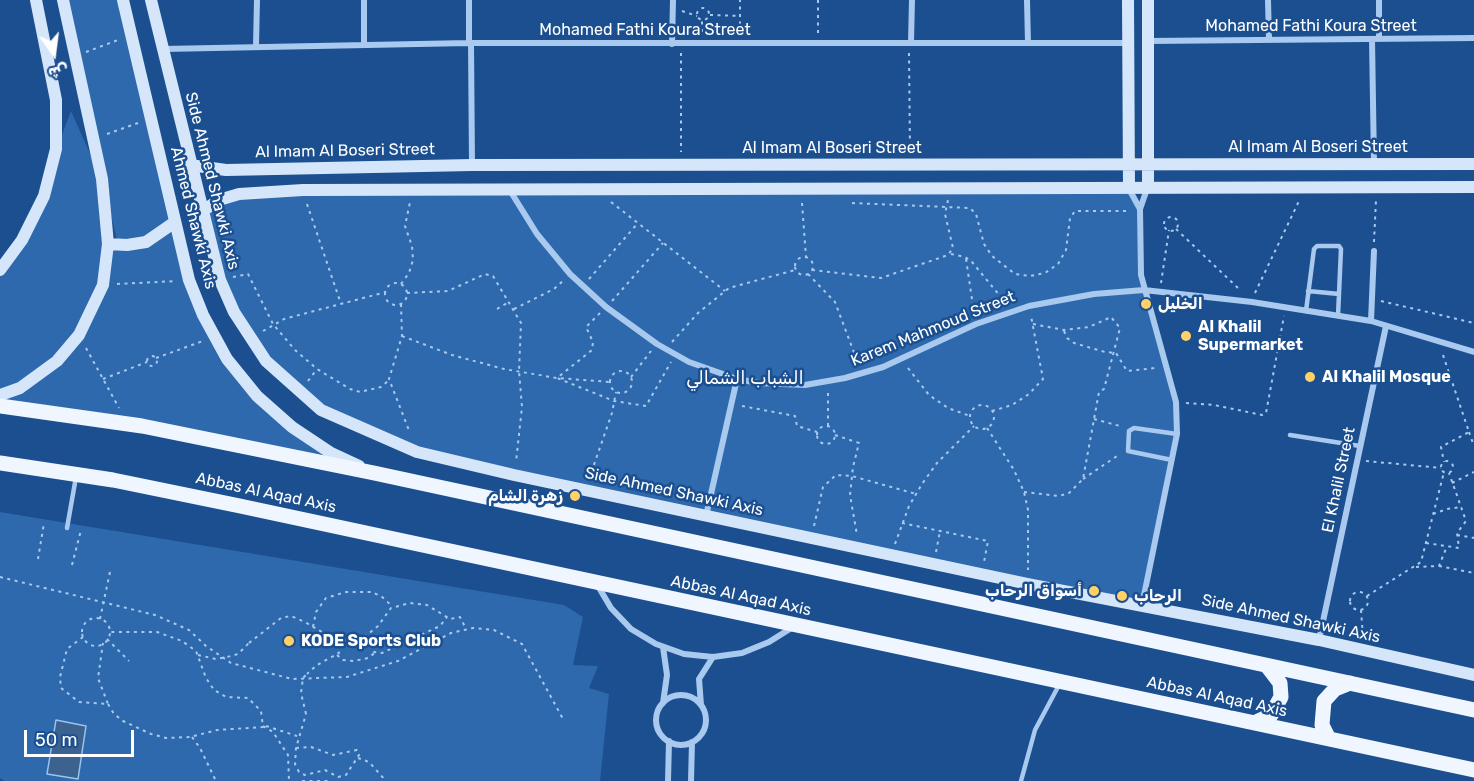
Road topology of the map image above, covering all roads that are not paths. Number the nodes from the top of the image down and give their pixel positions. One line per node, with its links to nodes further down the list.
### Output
1 (36, 0): 42 (street)
2 (63, 0): 40 (street)
3 (123, 0): 39 (street, Ahmed Shawki Axis)
4 (151, 0): 26 (street, Side Ahmed Shawki Axis)
5 (257, 0): 25 (street)
6 (364, 0): 23 (street)
7 (469, 0): 20 (street)
8 (673, 0): 24 (street)
9 (912, 0): 19 (street)
10 (1027, 0): 21 (street)
11 (1128, 0): 22 (street)
12 (1148, 0): 18 (street)
13 (1268, 0): 17 (street)
14 (1379, 0): 16 (street)
15 (1474, 38): 16 (street, Mohamed Fathi Koura Street)
16 (1376, 39): 17 (street, Mohamed Fathi Koura Street); 29 (street)
17 (1269, 40): 18 (street, Mohamed Fathi Koura Street)
18 (1148, 41): 28 (street)
19 (910, 42): 21 (street, Mohamed Fathi Koura Street); 24 (street, Mohamed Fathi Koura Street)
20 (470, 43): 23 (street, Mohamed Fathi Koura Street); 24 (street, Mohamed Fathi Koura Street); 32 (street)
21 (1028, 43): 22 (street, Mohamed Fathi Koura Street)
22 (1128, 43): 27 (street)
23 (364, 44): 25 (street, Mohamed Fathi Koura Street)
24 (672, 44)
25 (256, 46): 26 (street, Mohamed Fathi Koura Street)
26 (162, 49): 31 (street, Side Ahmed Shawki Axis)
27 (1129, 164): 28 (street, Al Imam Al Boseri Street); 32 (street, Al Imam Al Boseri Street); 35 (street)
28 (1148, 164): 29 (street, Al Imam Al Boseri Street); 36 (street)
29 (1374, 164): 30 (street, Al Imam Al Boseri Street)
30 (1474, 164)
31 (190, 165): 32 (street, Al Imam Al Boseri Street); 38 (street, Side Ahmed Shawki Axis)
32 (472, 165)
33 (1474, 187): 36 (street)
34 (508, 188): 35 (street); 38 (street); 51 (street, Karem Mahmoud Street)
35 (1129, 188): 36 (street); 37 (street)
36 (1148, 188): 37 (street)
37 (1140, 210): 43 (street)
38 (201, 212): 61 (street, Side Ahmed Shawki Axis)
39 (175, 222): 40 (street); 59 (street, Ahmed Shawki Axis)
40 (108, 244): 52 (street)
41 (1374, 251): 48 (street)
42 (0, 270)
43 (1144, 290): 46 (street, Karem Mahmoud Street); 51 (street, Karem Mahmoud Street); 54 (street)
44 (1308, 291): 45 (lane); 45 (lane); 46 (lane)
45 (1339, 294): 47 (lane)
46 (1306, 311): 47 (street, Karem Mahmoud Street)
47 (1338, 316): 48 (street, Karem Mahmoud Street)
48 (1371, 321): 49 (street, Karem Mahmoud Street)
49 (1386, 326): 50 (street, Karem Mahmoud Street); 56 (street, El Khalil Street)
50 (1474, 352)
51 (737, 379): 61 (street)
52 (0, 395)
53 (0, 406): 59 (main road)
54 (1176, 434): 57 (street); 57 (lane)
55 (1290, 435): 56 (lane)
56 (1360, 446): 66 (street, El Khalil Street)
57 (1172, 460): 64 (street)
58 (0, 463): 60 (main road, Abbas Al Aqad Axis)
59 (374, 472): 69 (main road)
60 (76, 474): 62 (lane); 63 (main road, Abbas Al Aqad Axis)
61 (706, 516): 64 (street, Side Ahmed Shawki Axis)
62 (67, 528)
63 (596, 583): 65 (main road, Abbas Al Aqad Axis); 67 (street)
64 (1142, 605): 66 (street, Side Ahmed Shawki Axis)
65 (794, 626): 68 (street); 71 (main road, Abbas Al Aqad Axis)
66 (1319, 640): 70 (street, Side Ahmed Shawki Axis)
67 (663, 647): 68 (street); 73 (street)
68 (713, 657): 74 (street)
69 (1267, 666): 72 (main road); 76 (main road)
70 (1474, 675)
71 (1060, 682): 76 (main road, Abbas Al Aqad Axis); 83 (lane)
72 (1350, 683): 75 (main road); 77 (main road)
73 (663, 703): 74 (street); 78 (street)
74 (701, 705): 79 (street)
75 (1474, 710)
76 (1254, 723): 77 (main road, Abbas Al Aqad Axis)
77 (1329, 739): 80 (main road, Abbas Al Aqad Axis)
78 (669, 741): 79 (street); 81 (street)
79 (692, 742): 82 (street)
80 (1474, 770)
81 (668, 781)
82 (691, 781)
83 (1021, 781)

